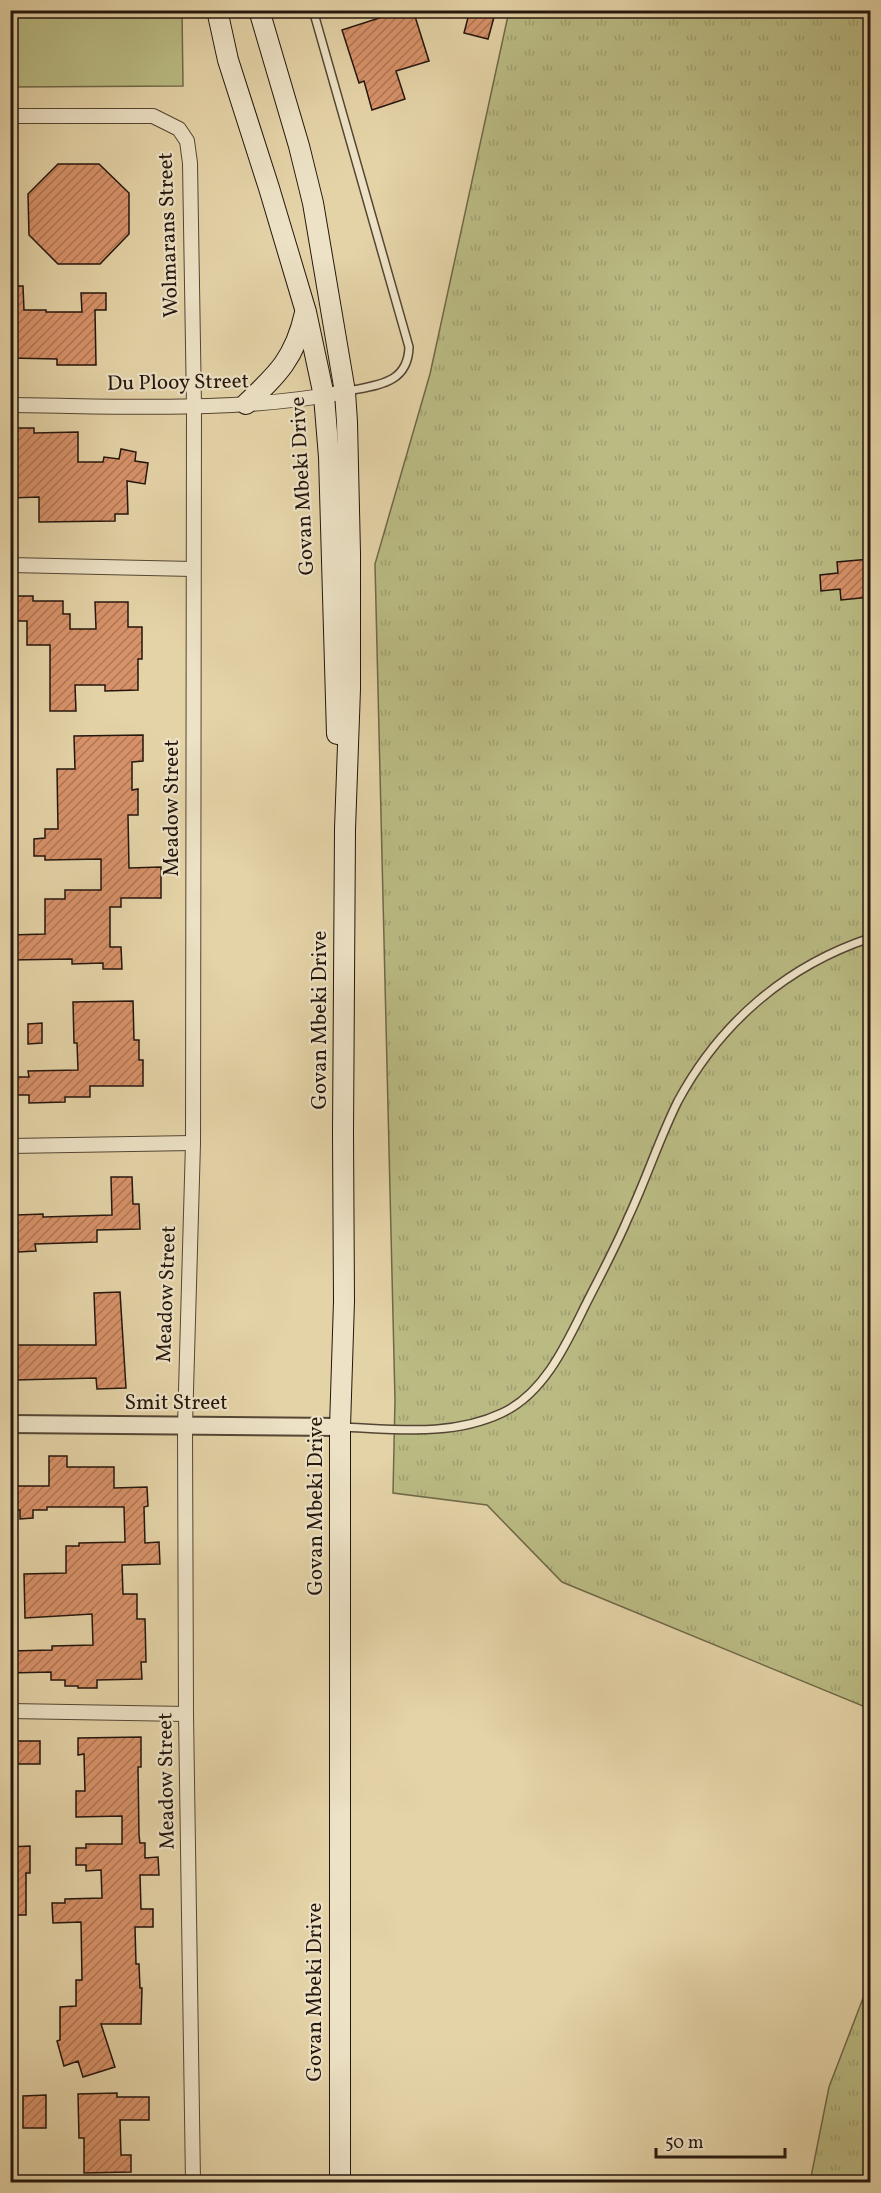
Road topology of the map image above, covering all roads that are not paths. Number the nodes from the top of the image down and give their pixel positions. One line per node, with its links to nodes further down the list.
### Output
1 (217, 10): 5 (main road, Govan Mbeki Drive)
2 (259, 10): 6 (main road, Govan Mbeki Drive)
3 (313, 10): 6 (lane)
4 (10, 116): 10 (street, Wolmarans Street)
5 (306, 312): 7 (main road, Govan Mbeki Drive); 8 (main road)
6 (345, 392): 7 (street, Du Plooy Street); 13 (main road, Govan Mbeki Drive)
7 (324, 396): 8 (street, Du Plooy Street); 13 (main road, Govan Mbeki Drive)
8 (246, 404): 10 (street, Du Plooy Street)
9 (10, 405): 10 (street, Du Plooy Street)
10 (194, 406): 12 (street, Meadow Street)
11 (10, 565): 12 (street)
12 (193, 569): 15 (street, Meadow Street)
13 (345, 830): 19 (main road, Govan Mbeki Drive)
14 (870, 938): 19 (lane)
15 (193, 1143): 16 (street); 18 (street, Meadow Street)
16 (10, 1146)
17 (10, 1424): 18 (street, Smit Street)
18 (185, 1426): 19 (street, Smit Street); 21 (street, Meadow Street)
19 (340, 1427): 23 (main road, Govan Mbeki Drive)
20 (10, 1711): 21 (street)
21 (186, 1714): 22 (street, Meadow Street)
22 (193, 2182)
23 (339, 2182)

